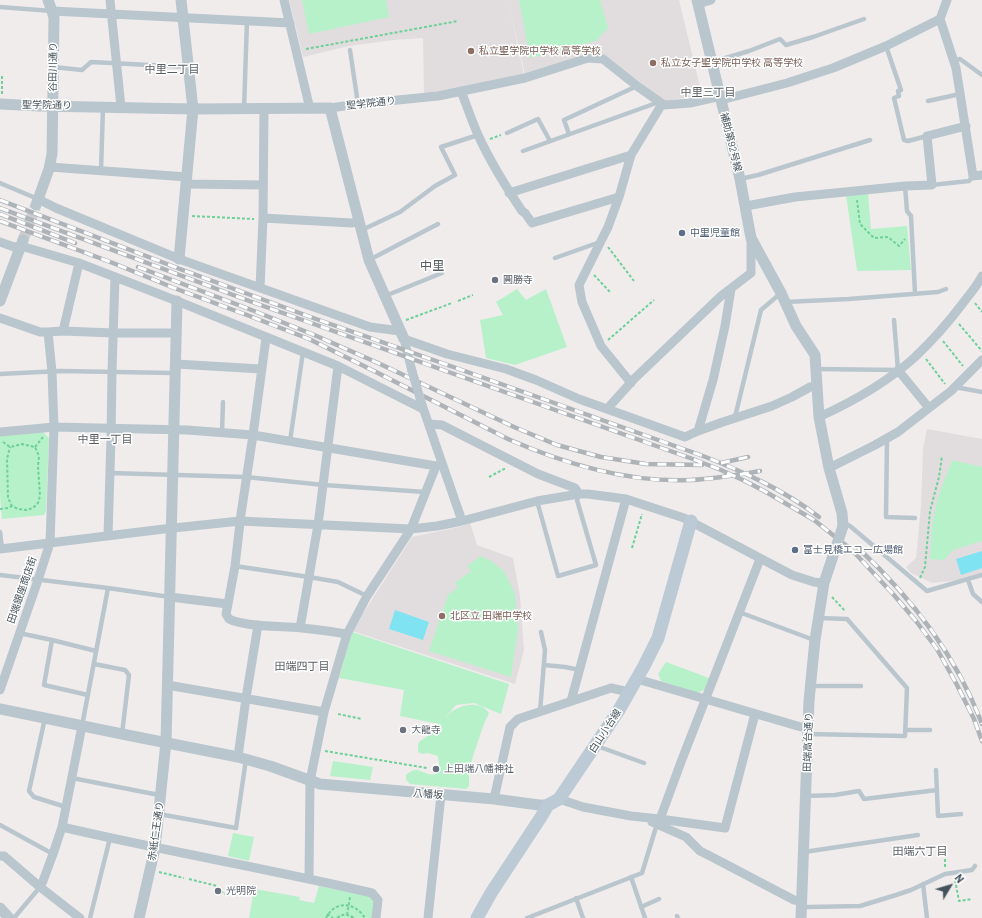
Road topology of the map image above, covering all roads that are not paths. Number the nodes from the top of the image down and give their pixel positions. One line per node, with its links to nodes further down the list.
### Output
1 (48, 0): 9 (street, 谷田川通り)
2 (110, 0): 10 (street)
3 (181, 0): 11 (street)
4 (284, 0): 15 (street)
5 (711, 0): 7 (street)
6 (947, 0): 13 (street)
7 (698, 2): 19 (street, 補助第92号線)
8 (0, 7): 9 (lane)
9 (52, 11): 10 (street); 21 (street, 谷田川通り)
10 (111, 14): 11 (street); 20 (street)
11 (183, 18): 14 (street); 22 (street)
12 (864, 19): 19 (lane)
13 (940, 19): 16 (street); 18 (street)
14 (247, 21): 15 (street); 37 (lane)
15 (290, 23): 35 (street)
16 (886, 46): 27 (street); 44 (lane)
17 (350, 50): 31 (lane)
18 (954, 61): 23 (lane); 26 (street)
19 (712, 62): 27 (street, 補助第92号線)
20 (116, 64): 21 (lane); 22 (lane); 34 (street)
21 (53, 67): 32 (street, 谷田川通り)
22 (188, 67): 39 (street)
23 (982, 75)
24 (637, 86): 25 (street, 聖学院通り); 30 (street, 聖学院通り); 42 (lane)
25 (461, 91): 31 (street, 聖学院通り); 43 (street)
26 (960, 94): 29 (lane); 40 (street)
27 (721, 98): 30 (street); 52 (street, 補助第92号線)
28 (1, 100): 32 (street, 聖学院通り)
29 (928, 101)
30 (660, 103): 42 (lane); 48 (street)
31 (358, 104): 36 (street, 聖学院通り)
32 (52, 106): 33 (street, 聖学院通り); 49 (street, 谷田川通り)
33 (103, 107): 34 (street, 聖学院通り); 50 (lane)
34 (121, 107): 39 (street, 聖学院通り)
35 (310, 108): 36 (street, 聖学院通り); 38 (street, 聖学院通り)
36 (330, 108): 64 (street)
37 (244, 109): 38 (street, 聖学院通り); 39 (street, 聖学院通り)
38 (264, 109): 55 (street)
39 (193, 110): 53 (street)
40 (966, 126): 44 (street); 51 (street)
41 (507, 133): 46 (lane)
42 (569, 134): 46 (lane)
43 (478, 135): 58 (street); 64 (lane)
44 (927, 136): 56 (street)
45 (870, 140): 52 (lane)
46 (550, 141): 47 (lane)
47 (523, 151)
48 (631, 156): 58 (street); 59 (street)
49 (50, 167): 50 (street); 60 (street, 谷田川通り)
50 (101, 171): 53 (street)
51 (978, 176): 56 (lane)
52 (740, 179): 61 (street, 補助第92号線)
53 (187, 180): 55 (street); 70 (street)
54 (0, 183): 60 (lane)
55 (263, 185): 62 (street)
56 (932, 185): 57 (street)
57 (905, 186): 61 (street); 82 (lane)
58 (509, 193): 59 (street)
59 (619, 197): 66 (street)
60 (37, 202): 70 (street)
61 (746, 206): 65 (street, 補助第92号線)
62 (263, 219): 64 (street); 79 (street)
63 (438, 224): 71 (lane)
64 (360, 226): 71 (street)
65 (751, 238): 73 (street, 補助第92号線); 75 (street)
66 (601, 241): 69 (lane); 105 (street)
67 (0, 242): 68 (street)
68 (22, 243): 72 (street); 78 (street)
69 (555, 258)
70 (180, 259): 79 (street)
71 (369, 260): 83 (street)
72 (79, 263): 77 (street); 89 (street)
73 (764, 263): 75 (street); 84 (street, 補助第92号線)
74 (442, 273): 83 (lane)
75 (751, 273): 80 (street)
76 (982, 276): 101 (street)
77 (114, 277): 86 (street); 93 (street)
78 (2, 288): 85 (street)
79 (260, 288): 90 (street)
80 (731, 289): 105 (street); 119 (street)
81 (946, 289): 82 (lane)
82 (915, 293): 84 (lane)
83 (384, 296): 90 (street)
84 (783, 297): 100 (street, 補助第92号線); 113 (lane)
85 (0, 301)
86 (177, 301): 92 (street, 赤紙仁王通り); 94 (street)
87 (0, 318): 91 (street)
88 (894, 320): 101 (lane)
89 (63, 331): 91 (street); 93 (street)
90 (400, 331): 110 (street, bridge); 112 (street)
91 (48, 332): 102 (street, 田端銀座商店街)
92 (176, 332): 93 (street); 98 (street, 赤紙仁王通り)
93 (113, 333): 103 (street)
94 (266, 338): 95 (street); 99 (street)
95 (303, 352): 97 (street); 124 (lane)
96 (982, 360): 107 (street)
97 (338, 366): 110 (street); 125 (street)
98 (176, 368): 99 (street); 103 (lane); 118 (street, 赤紙仁王通り)
99 (261, 369): 122 (street)
100 (816, 369): 101 (lane); 106 (street, 補助第92号線)
101 (898, 370): 111 (street); 114 (street)
102 (52, 372): 103 (lane); 104 (lane); 116 (street, 田端銀座商店街)
103 (112, 372): 117 (street)
104 (0, 374)
105 (631, 383): 112 (street)
106 (817, 386): 113 (street); 114 (street, 補助第92号線)
107 (953, 389): 108 (lane); 111 (street)
108 (982, 392)
109 (223, 402): 121 (lane)
110 (423, 407): 115 (street)
111 (929, 408): 123 (street)
112 (607, 409): 119 (street)
113 (735, 418): 119 (street)
114 (819, 418): 127 (street, 補助第92号線)
115 (428, 424): 126 (street); 133 (street)
116 (54, 427): 117 (street); 120 (street); 146 (street, 田端銀座商店街)
117 (111, 428): 118 (street); 128 (street)
118 (174, 429): 121 (street); 129 (street, 赤紙仁王通り)
119 (698, 431)
120 (0, 432)
121 (222, 433): 122 (street)
122 (253, 435): 124 (street); 130 (street)
123 (887, 438): 127 (street); 136 (lane)
124 (290, 441): 125 (street)
125 (329, 448): 126 (street); 131 (street)
126 (439, 465): 132 (street); 138 (street)
127 (829, 468): 140 (street, 補助第92号線)
128 (110, 472): 129 (lane); 145 (street)
129 (173, 474): 130 (lane); 142 (street, 赤紙仁王通り)
130 (246, 477): 131 (lane); 137 (street)
131 (324, 485): 132 (lane); 141 (street)
132 (426, 492): 143 (street)
133 (579, 494): 134 (street); 135 (street); 135 (lane)
134 (626, 499): 139 (street); 173 (street)
135 (537, 501): 138 (street)
136 (916, 518)
137 (240, 521): 141 (street); 142 (street); 149 (street)
138 (462, 521): 143 (street)
139 (691, 521): 148 (street); 174 (main road, 白山小台線)
140 (843, 524): 154 (lane); 155 (street, 田端高台通り, bridge)
141 (318, 525): 143 (street); 151 (street)
142 (171, 528): 145 (street); 158 (street, 赤紙仁王通り)
143 (411, 530): 157 (street)
144 (0, 532): 147 (lane)
145 (108, 536): 146 (street)
146 (50, 542): 147 (street); 153 (street, 田端銀座商店街)
147 (1, 549)
148 (760, 559): 155 (street); 161 (street)
149 (235, 566): 151 (lane); 160 (street)
150 (0, 576): 153 (lane)
151 (309, 576): 157 (lane); 164 (street)
152 (982, 576): 154 (lane)
153 (38, 580): 156 (lane); 166 (street, 田端銀座商店街)
154 (968, 580): 159 (lane)
155 (824, 583): 162 (street, 田端高台通り)
156 (108, 588): 158 (lane); 170 (lane)
157 (367, 596): 167 (street)
158 (170, 597): 160 (street); 175 (street, 赤紙仁王通り)
159 (982, 602)
160 (228, 604): 163 (street)
161 (739, 612): 169 (lane); 182 (street)
162 (819, 618): 169 (street, 田端高台通り); 190 (lane)
163 (258, 625): 164 (street); 181 (street)
164 (300, 628): 167 (street)
165 (541, 632): 172 (lane)
166 (19, 634): 168 (lane); 178 (street, 田端銀座商店街)
167 (347, 634): 185 (street)
168 (52, 640): 170 (lane); 180 (lane)
169 (816, 640): 176 (street, 田端高台通り)
170 (96, 651): 171 (lane)
171 (94, 664): 180 (lane); 193 (lane)
172 (544, 665): 173 (lane); 186 (lane)
173 (580, 670): 183 (street)
174 (637, 679): 179 (main road, 白山小台線); 182 (street)
175 (167, 685): 181 (street); 194 (street, 赤紙仁王通り)
176 (810, 686): 177 (lane); 192 (street, 田端高台通り)
177 (861, 686)
178 (0, 690)
179 (629, 692): 183 (street); 195 (main road, 白山小台線)
180 (88, 695): 189 (lane)
181 (246, 698): 185 (street); 196 (street)
182 (706, 699): 187 (street); 210 (street)
183 (571, 701): 186 (street)
184 (0, 709): 188 (street, 八幡坂)
185 (324, 712): 200 (street)
186 (540, 712): 205 (street)
187 (755, 714): 192 (street); 210 (street)
188 (45, 718): 189 (street, 八幡坂); 207 (lane)
189 (82, 726): 193 (street, 八幡坂); 199 (street)
190 (906, 730): 191 (lane); 192 (lane)
191 (930, 730)
192 (808, 731): 204 (street, 田端高台通り)
193 (122, 734): 194 (street, 八幡坂)
194 (166, 742): 196 (street, 八幡坂); 202 (street, 赤紙仁王通り)
195 (595, 746): 197 (lane); 206 (main road, 白山小台線)
196 (242, 758): 200 (street, 八幡坂); 208 (lane)
197 (644, 763)
198 (936, 770): 201 (lane)
199 (72, 778): 202 (lane); 207 (street)
200 (310, 781): 203 (street, 八幡坂); 221 (street)
201 (937, 790): 204 (lane); 209 (lane)
202 (161, 795): 208 (street, 赤紙仁王通り)
203 (441, 795): 205 (street, 八幡坂); 235 (street)
204 (806, 796): 216 (street, 田端高台通り)
205 (494, 799): 206 (street, 八幡坂)
206 (553, 802): 210 (street); 236 (main road, 白山小台線)
207 (66, 807): 212 (street)
208 (159, 814): 215 (street, 赤紙仁王通り)
209 (961, 814)
210 (658, 821): 220 (lane); 226 (street)
211 (0, 825): 217 (lane)
212 (62, 827): 214 (street); 217 (street)
213 (918, 835): 216 (lane)
214 (110, 838): 215 (street); 232 (lane)
215 (155, 848): 221 (street); 233 (street, 赤紙仁王通り)
216 (804, 852): 226 (street, 田端高台通り)
217 (53, 854): 223 (street)
218 (0, 856): 223 (street)
219 (975, 866): 222 (lane)
220 (631, 877): 224 (lane); 227 (lane)
221 (309, 878): 234 (street)
222 (923, 884): 226 (lane); 241 (lane)
223 (40, 887): 230 (lane); 231 (street)
224 (576, 898): 237 (lane); 238 (lane)
225 (659, 899): 227 (lane)
226 (801, 903): 240 (street, 田端高台通り)
227 (641, 907): 239 (lane)
228 (0, 908): 229 (street)
229 (9, 918)
230 (14, 918)
231 (80, 918)
232 (90, 918)
233 (139, 918)
234 (376, 918)
235 (428, 918)
236 (477, 918)
237 (527, 918)
238 (583, 918)
239 (645, 918)
240 (801, 918)
241 (927, 918)

